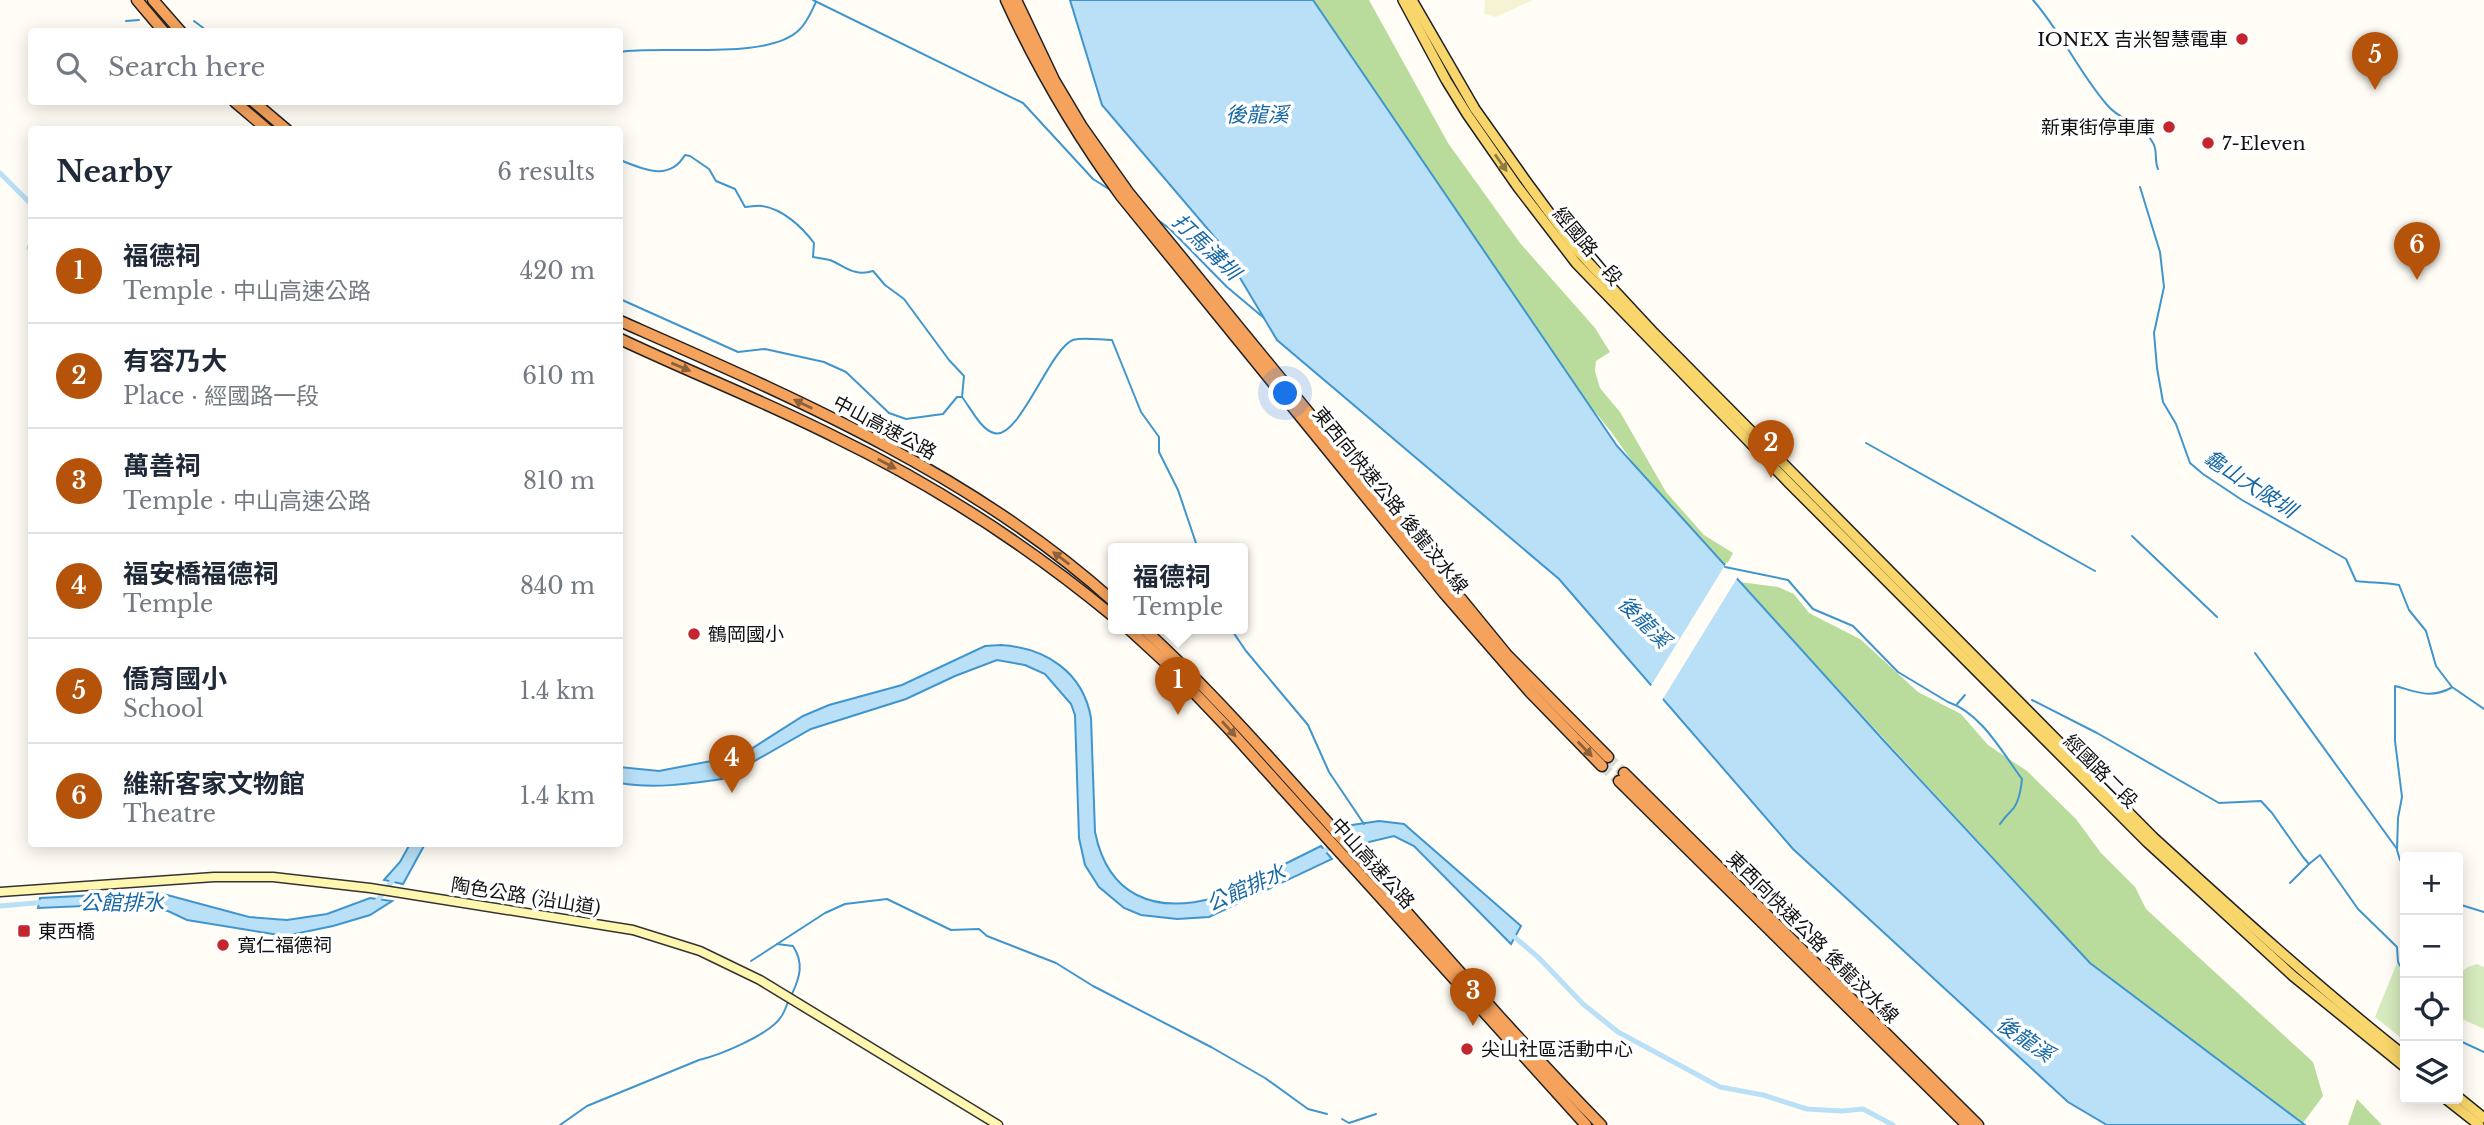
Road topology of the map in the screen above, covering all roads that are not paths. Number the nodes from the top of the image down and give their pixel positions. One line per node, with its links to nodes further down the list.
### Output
1 (137, 0): 7 (highway)
2 (153, 0): 8 (highway)
3 (1006, 0): 4 (highway, 東西向快速公路 後龍汶水線, one-way to 4)
4 (1016, 0)
5 (1403, 0): 15 (main road, 經國路一段, one-way to 15)
6 (1412, 0): 15 (main road, 經國路一段)
7 (161, 28)
8 (178, 28)
9 (239, 105): 11 (highway)
10 (258, 105): 12 (highway)
11 (263, 126)
12 (282, 126)
13 (623, 322): 16 (highway, 中山高速公路, one-way to 13)
14 (623, 340): 17 (highway, 中山高速公路, one-way to 17)
15 (1791, 479): 23 (main road, 經國路二段); 24 (main road, 經國路二段)
16 (1108, 597)
17 (1108, 612)
18 (1134, 634): 20 (highway, 中山高速公路, one-way to 20)
19 (1149, 634): 20 (highway, 中山高速公路)
20 (1326, 829): 21 (highway, 中山高速公路)
21 (1350, 855): 29 (highway, 中山高速公路); 30 (highway, 中山高速公路)
22 (0, 892): 28 (main road, 陶色公路 (沿山道))
23 (2400, 1052)
24 (2400, 1063)
25 (2463, 1101): 27 (main road)
26 (2452, 1104): 33 (main road)
27 (2484, 1118)
28 (999, 1125)
29 (1586, 1125)
30 (1601, 1125)
31 (1968, 1125): 32 (highway, 東西向快速公路 後龍汶水線)
32 (1979, 1125)
33 (2479, 1125)

